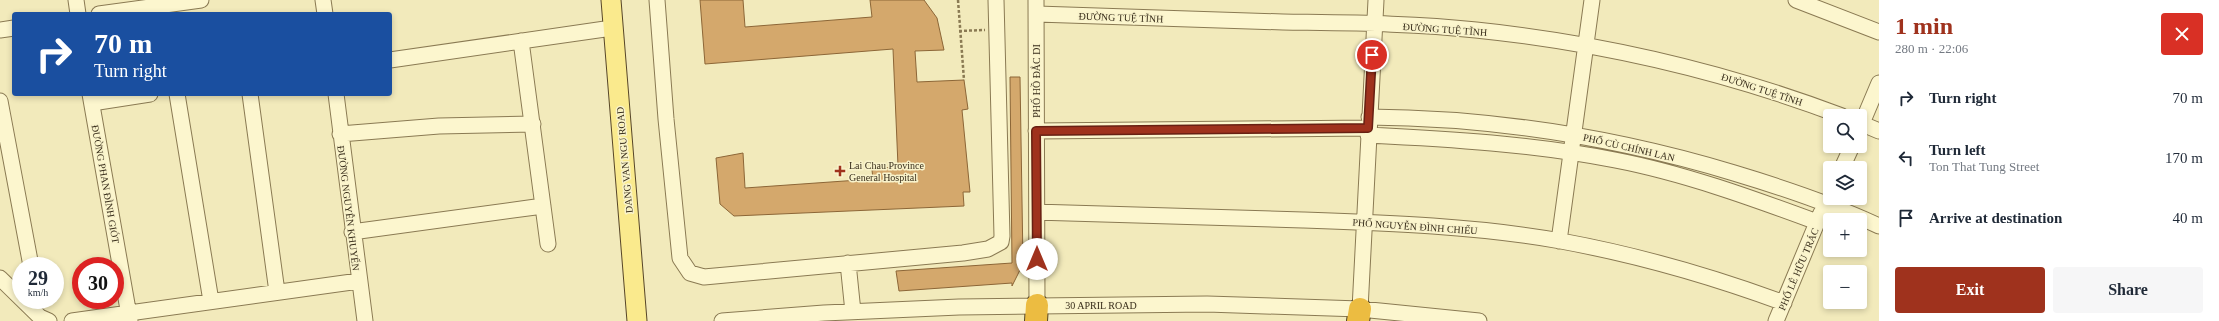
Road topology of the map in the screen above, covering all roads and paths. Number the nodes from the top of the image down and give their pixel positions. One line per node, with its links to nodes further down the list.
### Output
1 (76, 0): 12 (street)
2 (201, 0): 13 (street)
3 (323, 0): 14 (street)
4 (611, 0): 17 (main road, DANG VAN NGU ROAD)
5 (657, 0): 55 (street)
6 (958, 0): 20 (path)
7 (996, 0): 18 (street)
8 (1376, 0): 15 (street)
9 (1592, 0): 23 (street)
10 (1796, 0): 21 (street)
11 (1037, 7): 15 (street, ĐƯỜNG TUỆ TĨNH); 38 (street, PHỐ HỒ ĐẮC DI)
12 (78, 12)
13 (114, 12)
14 (325, 12)
15 (1374, 24): 23 (street, ĐƯỜNG TUỆ TĨNH); 36 (street)
16 (12, 28): 19 (street)
17 (612, 28): 22 (street); 69 (main road, DANG VAN NGU ROAD)
18 (997, 29): 20 (path); 55 (street)
19 (0, 30)
20 (959, 31): 25 (path)
21 (1879, 32)
22 (521, 41): 24 (street); 35 (street)
23 (1587, 45): 33 (street, ĐƯỜNG TUỆ TĨNH); 41 (street)
24 (392, 60)
25 (964, 80)
26 (1879, 83): 34 (street)
27 (120, 96): 31 (street)
28 (177, 96): 59 (street)
29 (250, 96): 58 (street)
30 (336, 96): 40 (street, ĐƯỜNG NGUYỄN KHUYẾN)
31 (91, 98): 65 (street, ĐƯỜNG PHAN ĐÌNH GIÓT)
32 (0, 101): 54 (street)
33 (1823, 109)
34 (1867, 111)
35 (533, 124): 40 (street); 46 (street)
36 (1368, 127): 38 (street); 41 (street, PHỐ CÙ CHÍNH LAN); 42 (street, PHỐ CÙ CHÍNH LAN); 48 (street)
37 (1867, 127): 39 (street)
38 (1036, 131): 47 (street, PHỐ HỒ ĐẮC DI)
39 (1879, 131)
40 (340, 134): 51 (street, ĐƯỜNG NGUYỄN KHUYẾN)
41 (1575, 134): 42 (street); 43 (street, PHỐ CÙ CHÍNH LAN)
42 (1572, 152): 49 (street, PHỐ CÙ CHÍNH LAN); 52 (street)
43 (1823, 198)
44 (1825, 205): 49 (street, PHỐ LÊ HỮU TRÁC)
45 (1839, 205): 50 (street, PHỐ CÙ CHÍNH LAN)
46 (543, 206): 51 (street); 53 (street)
47 (1037, 212): 48 (street, PHỐ NGUYỄN ĐÌNH CHIỂU); 63 (street, PHỐ HỒ ĐẮC DI)
48 (1364, 222): 52 (street, PHỐ NGUYỄN ĐÌNH CHIỂU); 64 (street)
49 (1817, 222): 60 (street, PHỐ LÊ HỮU TRÁC)
50 (1879, 226)
51 (352, 232): 57 (street, ĐƯỜNG NGUYỄN KHUYẾN)
52 (1559, 241): 60 (street, PHỐ NGUYỄN ĐÌNH CHIỂU)
53 (548, 244)
54 (29, 257)
55 (848, 263): 62 (street)
56 (0, 278): 66 (street)
57 (359, 281): 58 (street); 68 (street, ĐƯỜNG NGUYỄN KHUYẾN)
58 (277, 292): 59 (street)
59 (212, 301): 65 (street)
60 (1784, 303): 72 (street, PHỐ LÊ HỮU TRÁC)
61 (40, 309): 66 (street)
62 (854, 312): 63 (street, 30 APRIL ROAD); 70 (street, 30 APRIL ROAD)
63 (1036, 313): 64 (street, 30 APRIL ROAD)
64 (1359, 315): 71 (street, 30 APRIL ROAD)
65 (130, 317): 67 (street)
66 (44, 319)
67 (72, 321)
68 (365, 321)
69 (637, 321)
70 (722, 321)
71 (1479, 321)
72 (1776, 321)

